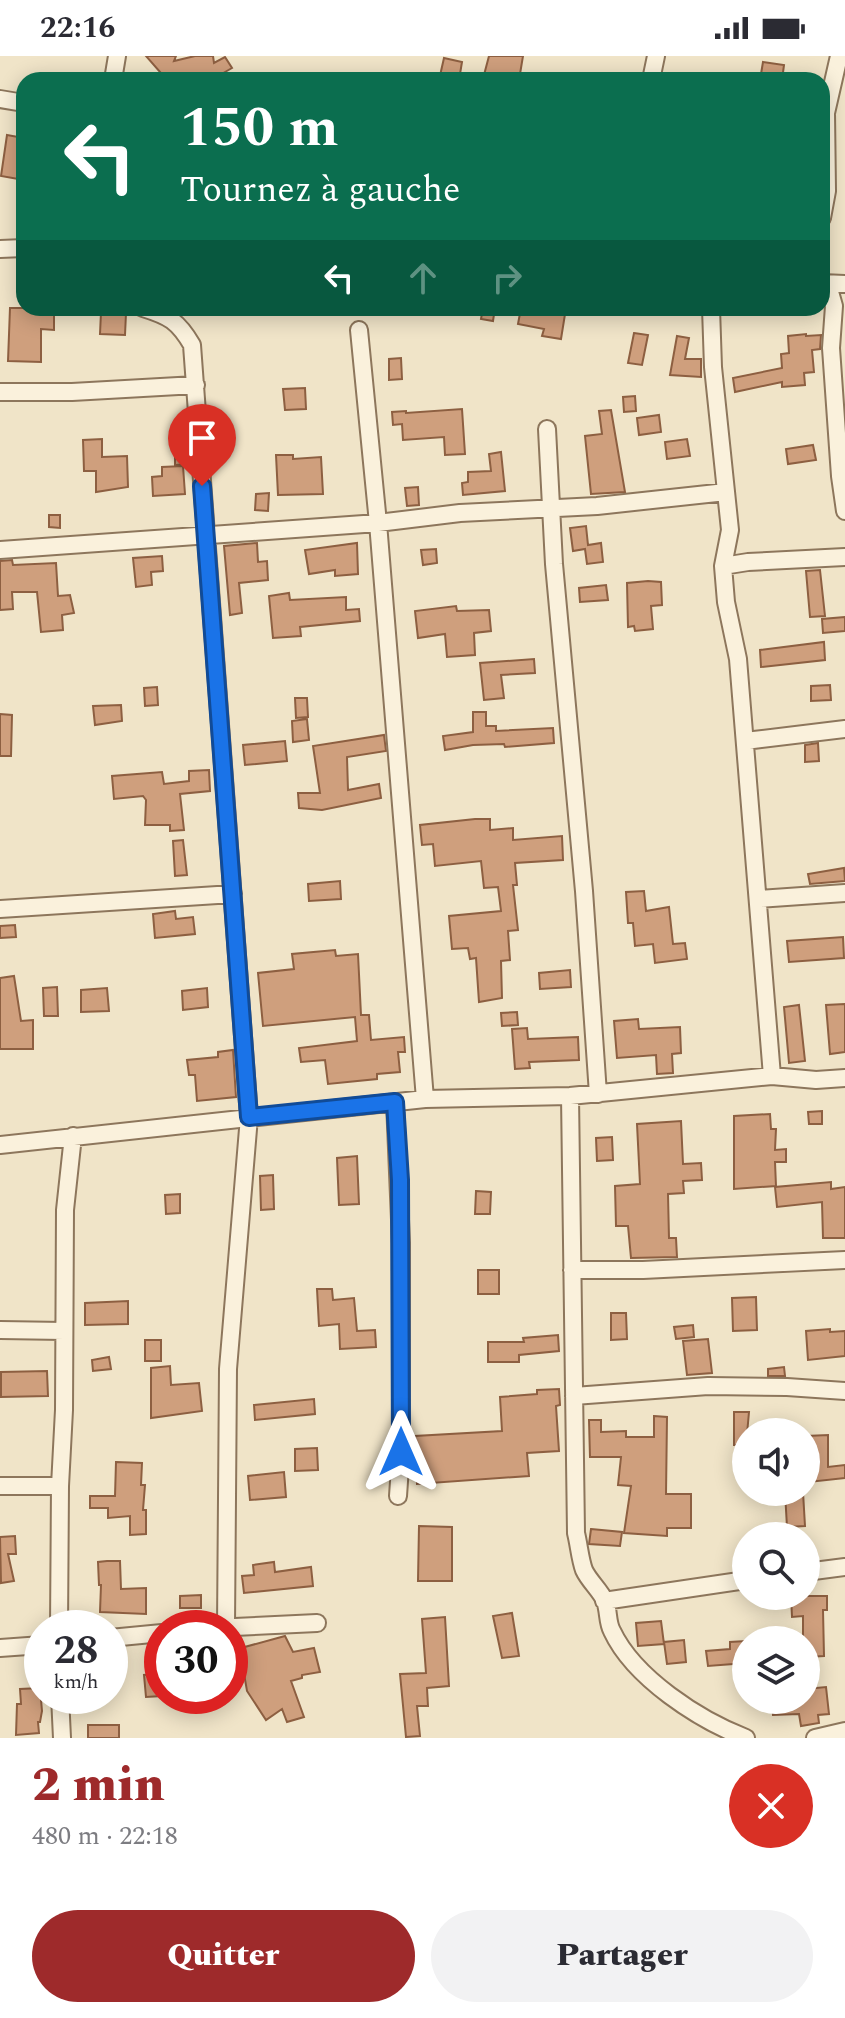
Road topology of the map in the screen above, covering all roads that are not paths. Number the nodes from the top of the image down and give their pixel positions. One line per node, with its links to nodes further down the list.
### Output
1 (839, 56): 2 (street)
2 (830, 95)
3 (830, 292): 12 (street)
4 (165, 316): 7 (street)
5 (711, 316): 10 (street)
6 (359, 330): 13 (street)
7 (196, 385): 8 (street); 14 (street)
8 (0, 392)
9 (547, 429): 11 (street)
10 (726, 492): 11 (street); 17 (street)
11 (550, 509): 13 (street); 26 (street)
12 (845, 511)
13 (378, 523): 14 (street); 28 (street)
14 (207, 535): 15 (street); 21 (street)
15 (0, 550)
16 (845, 557): 17 (street)
17 (723, 566): 19 (street)
18 (845, 729): 19 (street)
19 (745, 741): 22 (street)
20 (845, 893): 22 (street)
21 (233, 894): 23 (street); 30 (street)
22 (758, 899): 24 (street)
23 (0, 909)
24 (772, 1076): 25 (street); 26 (street)
25 (845, 1078)
26 (598, 1094): 27 (street)
27 (570, 1096): 28 (street); 34 (street)
28 (425, 1099): 29 (street)
29 (395, 1102): 30 (street); 41 (street)
30 (249, 1117): 31 (street); 47 (street)
31 (73, 1136): 32 (street); 36 (street)
32 (0, 1145)
33 (845, 1260): 34 (street)
34 (572, 1270): 38 (street)
35 (0, 1330): 36 (street)
36 (64, 1331): 40 (street)
37 (845, 1391): 38 (street)
38 (574, 1396): 45 (street)
39 (0, 1486): 40 (street)
40 (60, 1486): 46 (street)
41 (398, 1496)
42 (845, 1567): 43 (street)
43 (820, 1570)
44 (732, 1582): 45 (street)
45 (604, 1601): 55 (street)
46 (59, 1610)
47 (221, 1610)
48 (317, 1623): 49 (street)
49 (248, 1626)
50 (24, 1646): 51 (street)
51 (0, 1648)
52 (61, 1714): 54 (street)
53 (845, 1731): 56 (street)
54 (62, 1738)
55 (746, 1738)
56 (815, 1738)

